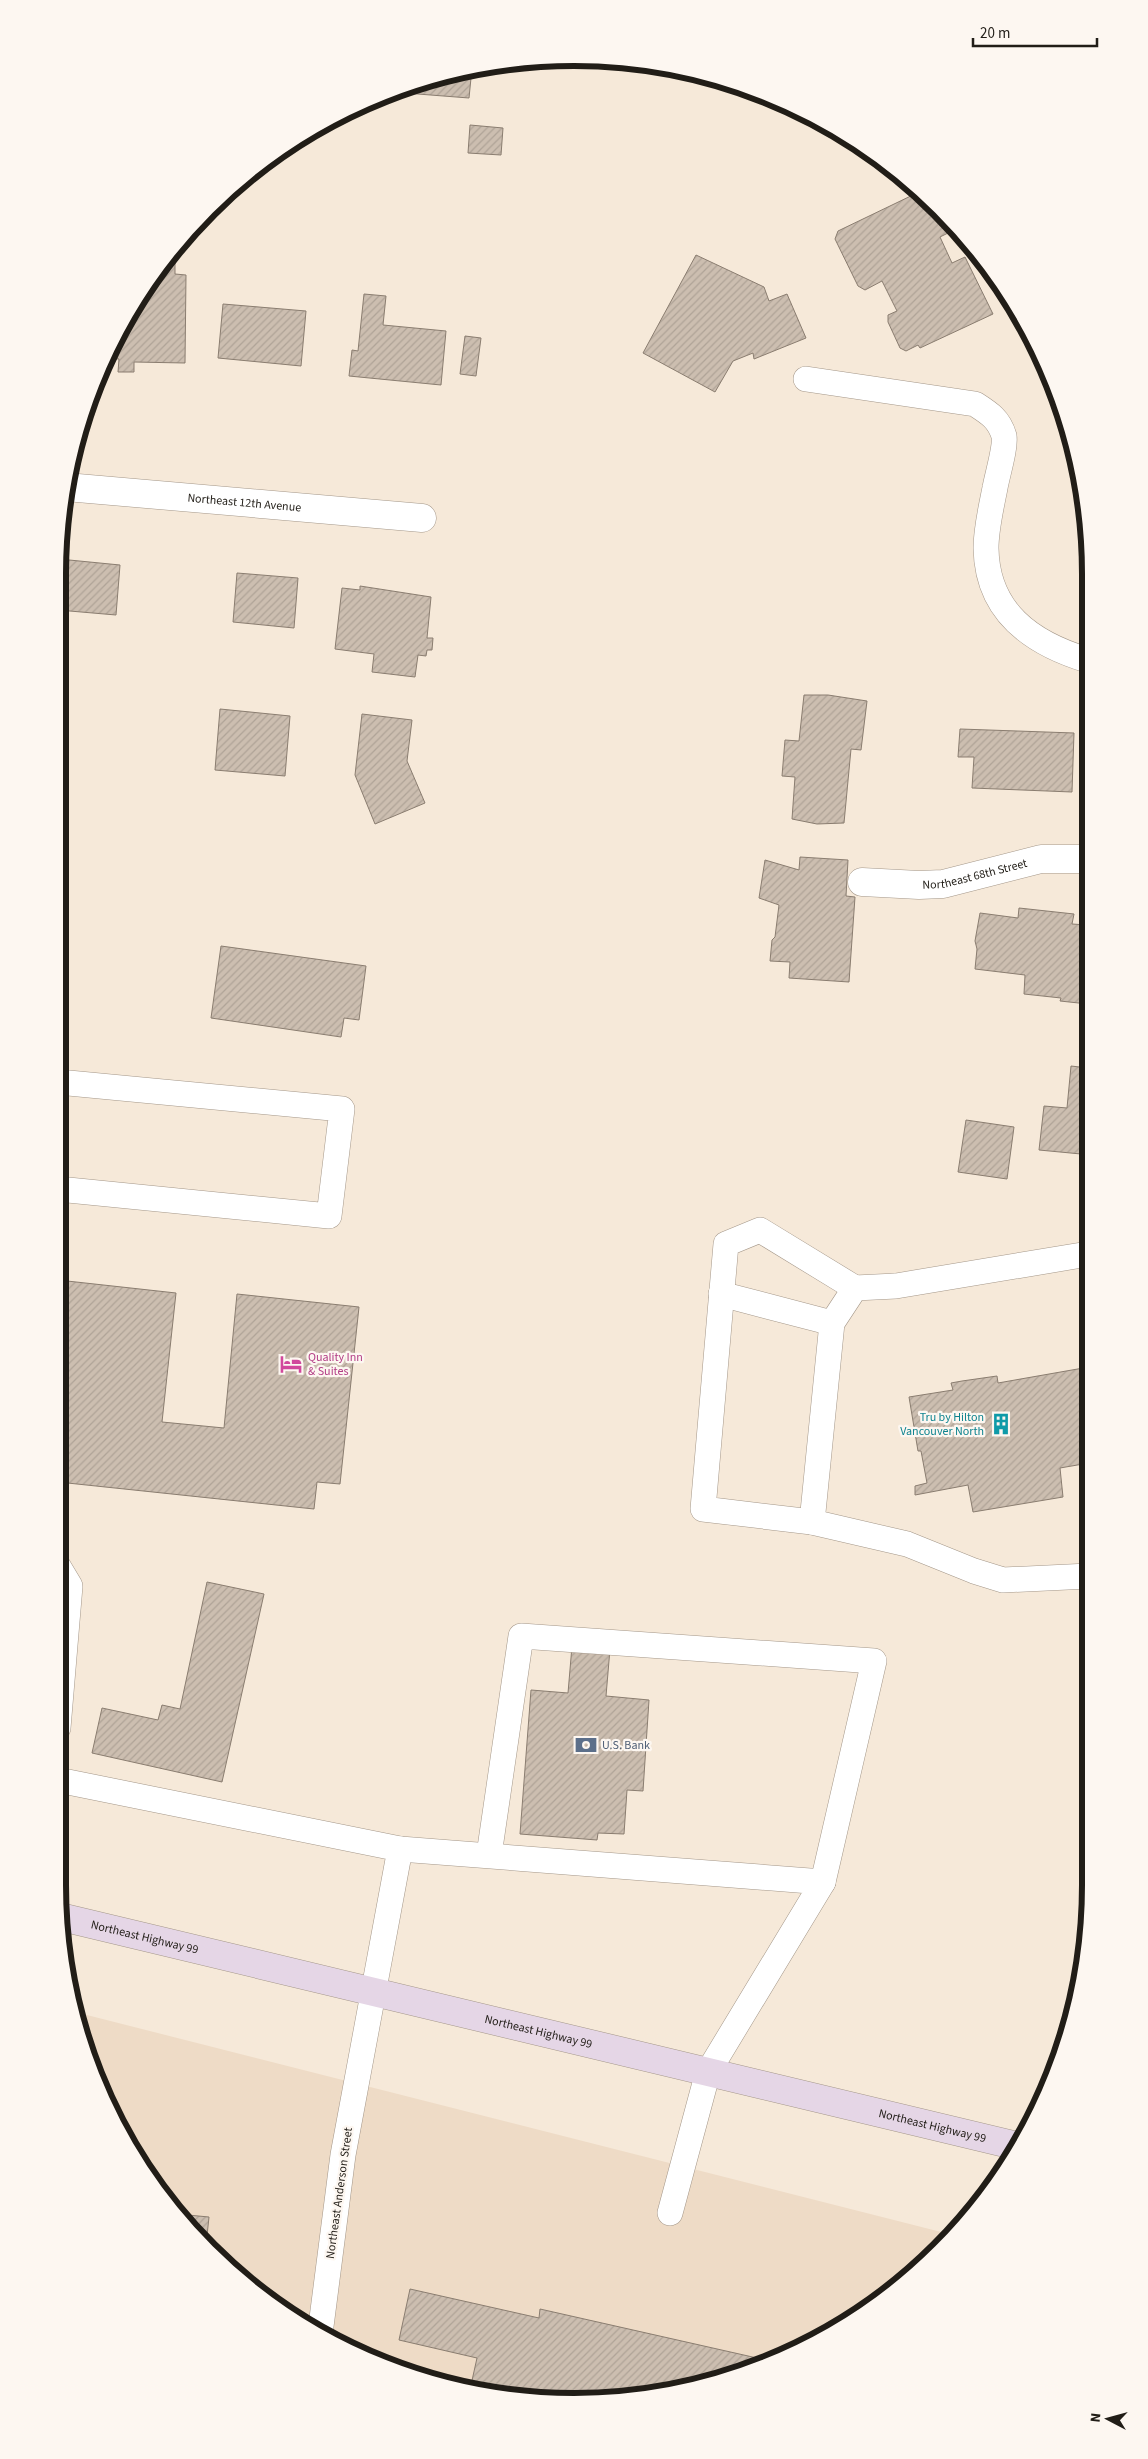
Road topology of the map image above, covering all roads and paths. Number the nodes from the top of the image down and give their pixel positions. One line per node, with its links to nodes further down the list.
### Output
1 (806, 379): 4 (lane)
2 (74, 488): 3 (street, Northeast 12th Avenue)
3 (422, 518)
4 (1082, 658)
5 (1082, 859): 6 (street, Northeast 68th Street)
6 (862, 882)
7 (66, 1083): 8 (lane)
8 (66, 1190)
9 (1082, 1255): 10 (lane)
10 (855, 1288): 11 (lane); 12 (lane)
11 (721, 1294): 12 (lane); 13 (lane)
12 (832, 1323): 13 (lane)
13 (812, 1522): 14 (lane)
14 (1082, 1576)
15 (66, 1579): 16 (lane)
16 (66, 1633)
17 (66, 1782): 18 (lane)
18 (400, 1849): 19 (lane); 22 (lane, Northeast Anderson Street)
19 (489, 1855): 20 (lane); 20 (lane)
20 (824, 1882): 23 (lane)
21 (67, 1918): 22 (main road, Northeast Highway 99)
22 (375, 1993): 23 (main road, Northeast Highway 99); 26 (lane, Northeast Anderson Street)
23 (708, 2072): 24 (main road, Northeast Highway 99); 25 (lane)
24 (1011, 2144)
25 (670, 2213)
26 (321, 2326)

